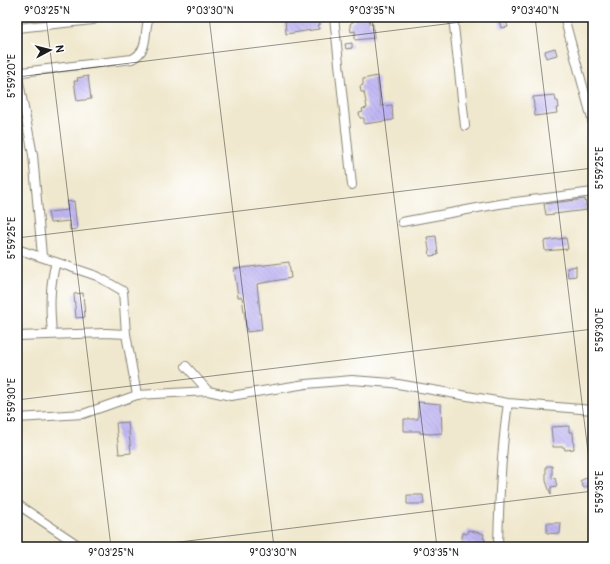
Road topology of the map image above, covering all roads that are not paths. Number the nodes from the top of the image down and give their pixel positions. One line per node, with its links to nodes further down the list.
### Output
1 (148, 17): 13 (street)
2 (334, 17): 9 (street)
3 (453, 17): 8 (street)
4 (564, 17): 7 (street)
5 (94, 20): 6 (street)
6 (17, 28)
7 (593, 123)
8 (465, 126)
9 (352, 186)
10 (593, 192): 11 (street)
11 (402, 222)
12 (17, 249): 13 (street)
13 (42, 256): 14 (street)
14 (56, 262): 15 (street); 16 (street)
15 (52, 334): 16 (street); 17 (street)
16 (126, 334): 20 (street)
17 (17, 336)
18 (186, 366): 19 (street)
19 (208, 391): 20 (street); 21 (street)
20 (136, 394): 23 (street)
21 (508, 403): 22 (street); 26 (street)
22 (593, 410)
23 (17, 418)
24 (17, 504): 25 (street)
25 (81, 547)
26 (498, 547)

